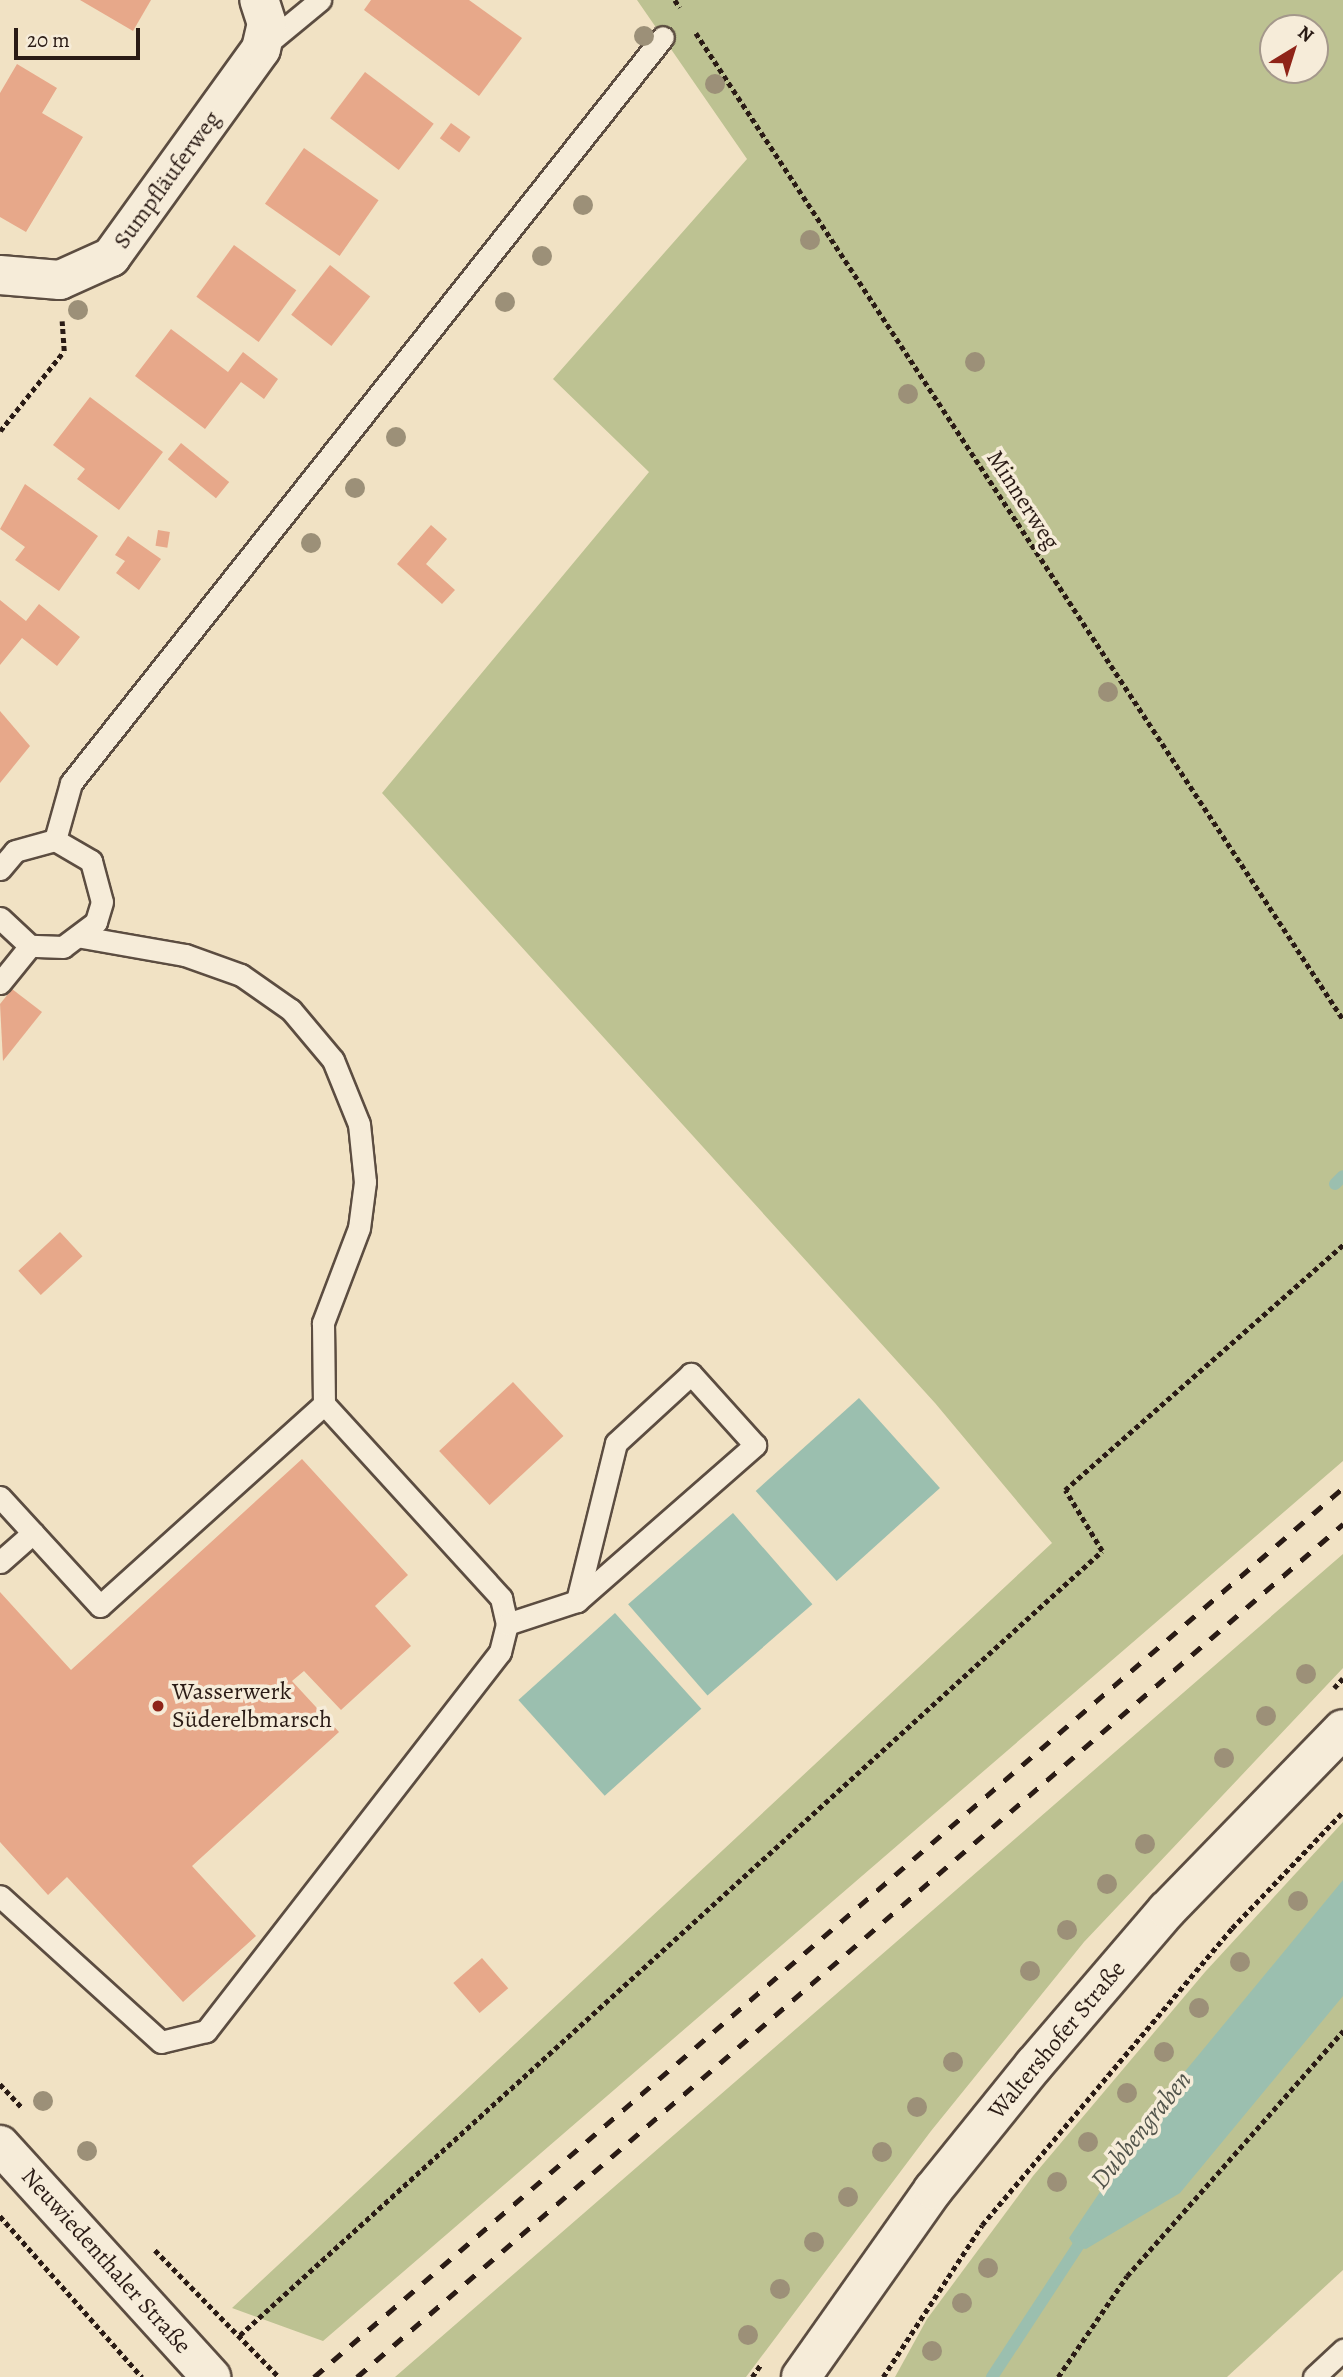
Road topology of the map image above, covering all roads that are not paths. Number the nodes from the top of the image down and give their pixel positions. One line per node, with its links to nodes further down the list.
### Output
1 (259, 0): 4 (main road)
2 (320, 0): 4 (lane)
3 (663, 37): 6 (lane)
4 (261, 49): 5 (main road, Sumpfläuferweg)
5 (0, 275)
6 (55, 841): 7 (lane); 9 (lane)
7 (0, 869)
8 (0, 918): 10 (lane)
9 (82, 937): 10 (lane); 12 (lane)
10 (30, 946): 11 (lane)
11 (0, 983)
12 (324, 1404): 14 (lane); 17 (lane)
13 (0, 1497): 14 (lane)
14 (33, 1532): 15 (lane)
15 (0, 1562)
16 (576, 1601): 16 (lane); 17 (lane)
17 (508, 1623): 19 (lane)
18 (1343, 1729): 23 (main road, Waltershofer Straße)
19 (0, 1896)
20 (0, 2145): 22 (main road, Neuwiedenthaler Straße)
21 (1343, 2350): 24 (lane)
22 (211, 2377)
23 (802, 2377)
24 (1314, 2377)

